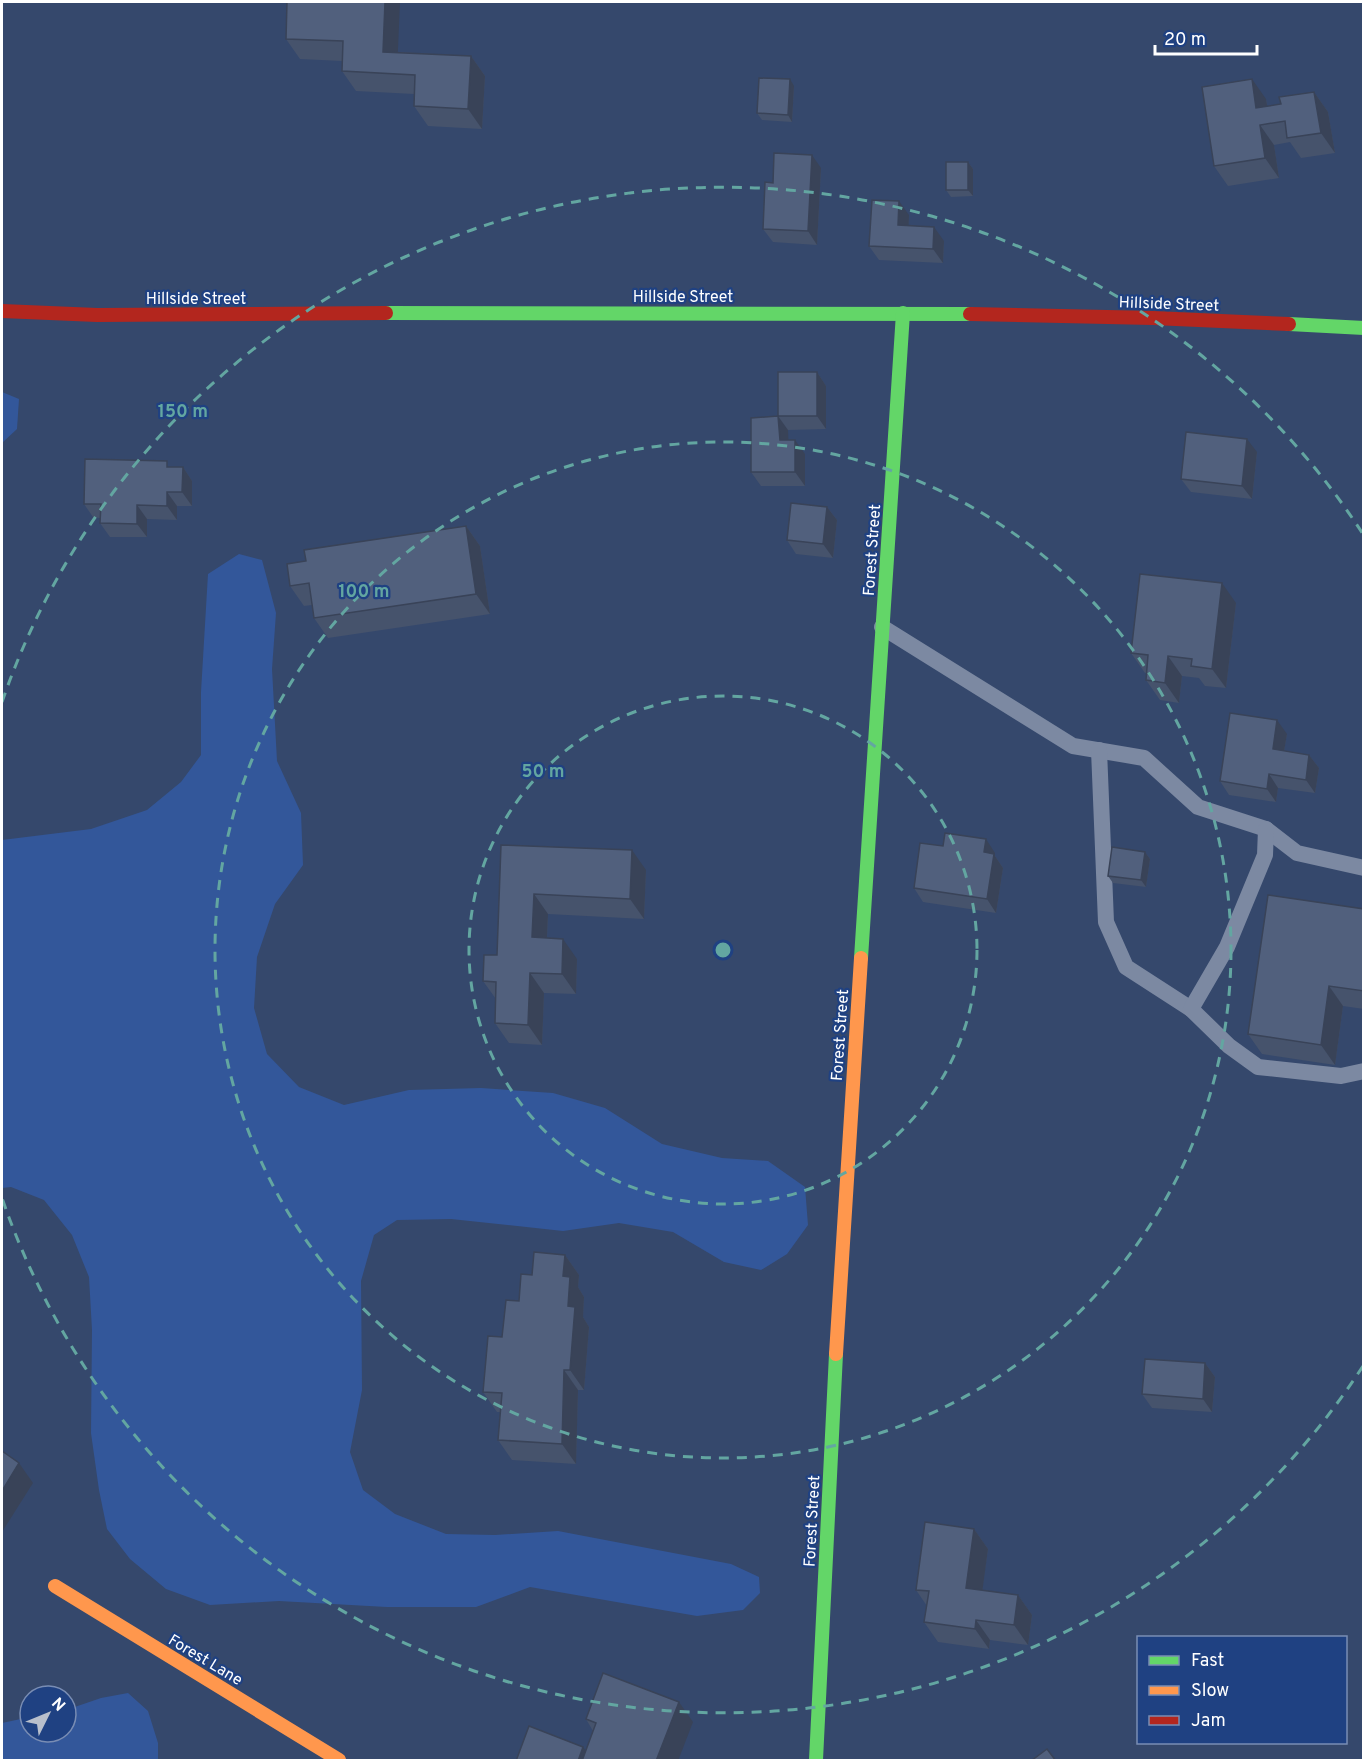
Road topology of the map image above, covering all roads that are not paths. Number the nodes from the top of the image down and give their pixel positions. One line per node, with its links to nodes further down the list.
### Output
1 (2, 311): 2 (street, Hillside Street)
2 (903, 313): 3 (street, Hillside Street); 4 (street, Forest Street)
3 (1364, 328)
4 (882, 627): 5 (lane); 12 (street, Forest Street)
5 (1099, 750): 6 (lane); 8 (lane)
6 (1266, 829): 7 (lane); 8 (lane)
7 (1364, 868)
8 (1191, 1009): 9 (lane)
9 (1364, 1071)
10 (55, 1586): 11 (street, Forest Lane)
11 (339, 1761)
12 (816, 1761)

